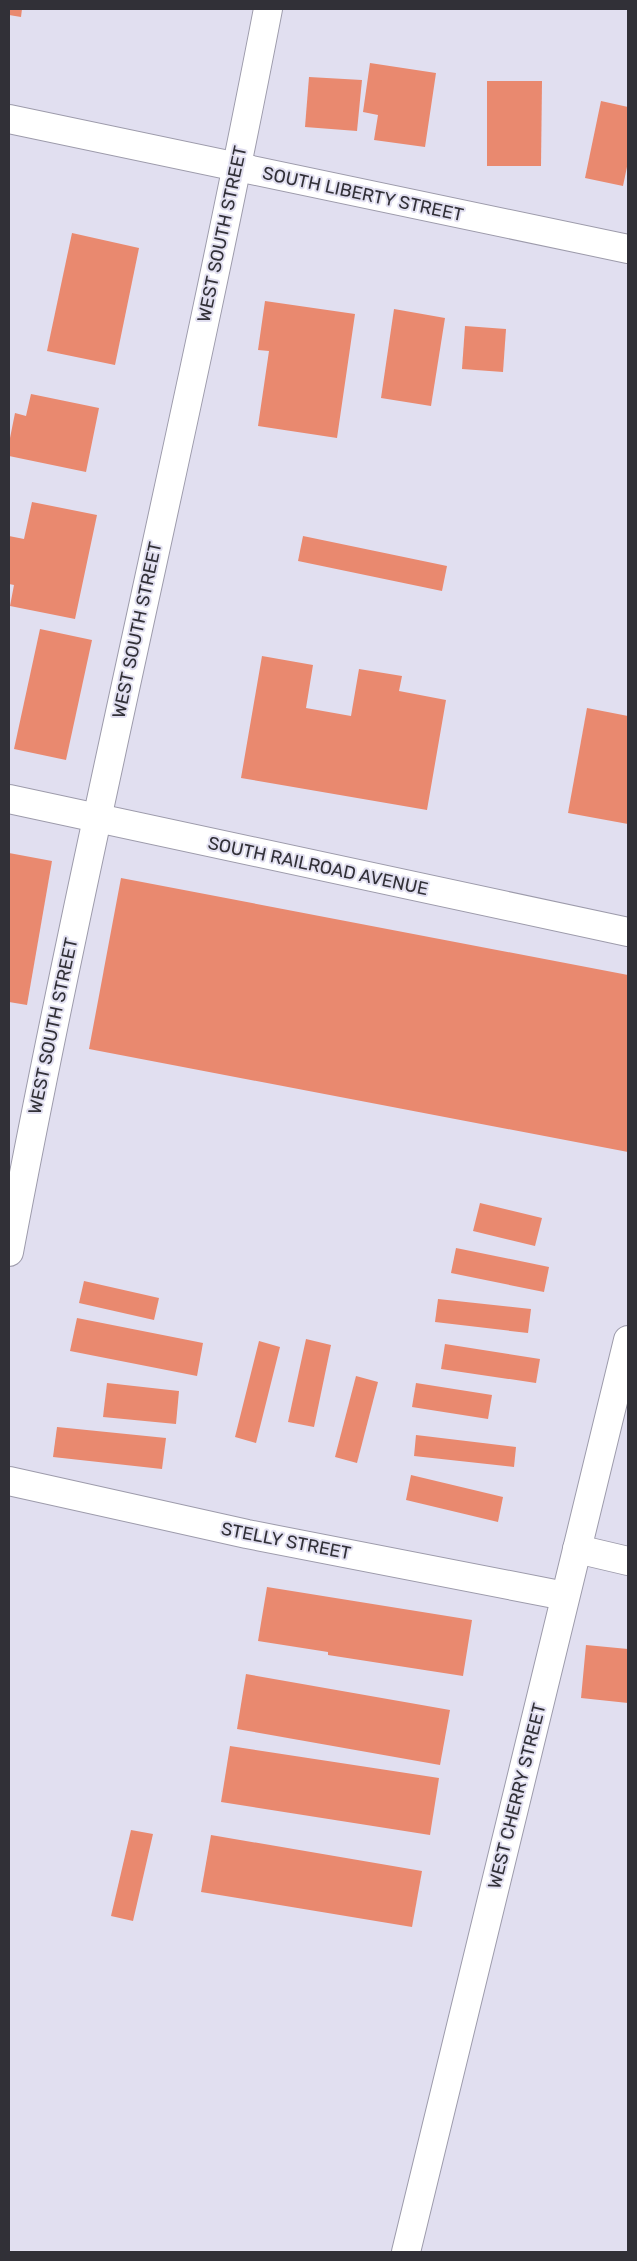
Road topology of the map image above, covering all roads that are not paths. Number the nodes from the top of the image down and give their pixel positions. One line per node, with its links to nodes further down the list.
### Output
1 (268, 9): 3 (street, WEST SOUTH STREET)
2 (9, 119): 3 (street, SOUTH LIBERTY STREET)
3 (237, 167): 4 (street, SOUTH LIBERTY STREET); 6 (street, WEST SOUTH STREET)
4 (628, 249)
5 (9, 799): 6 (street, SOUTH RAILROAD AVENUE)
6 (96, 818): 7 (street, SOUTH RAILROAD AVENUE); 8 (street, WEST SOUTH STREET)
7 (628, 932)
8 (9, 1252)
9 (628, 1340): 11 (street, WEST CHERRY STREET)
10 (9, 1481): 13 (street, STELLY STREET)
11 (577, 1549): 12 (street); 13 (street, WEST CHERRY STREET)
12 (628, 1561)
13 (565, 1596): 14 (street, WEST CHERRY STREET)
14 (406, 2252)

